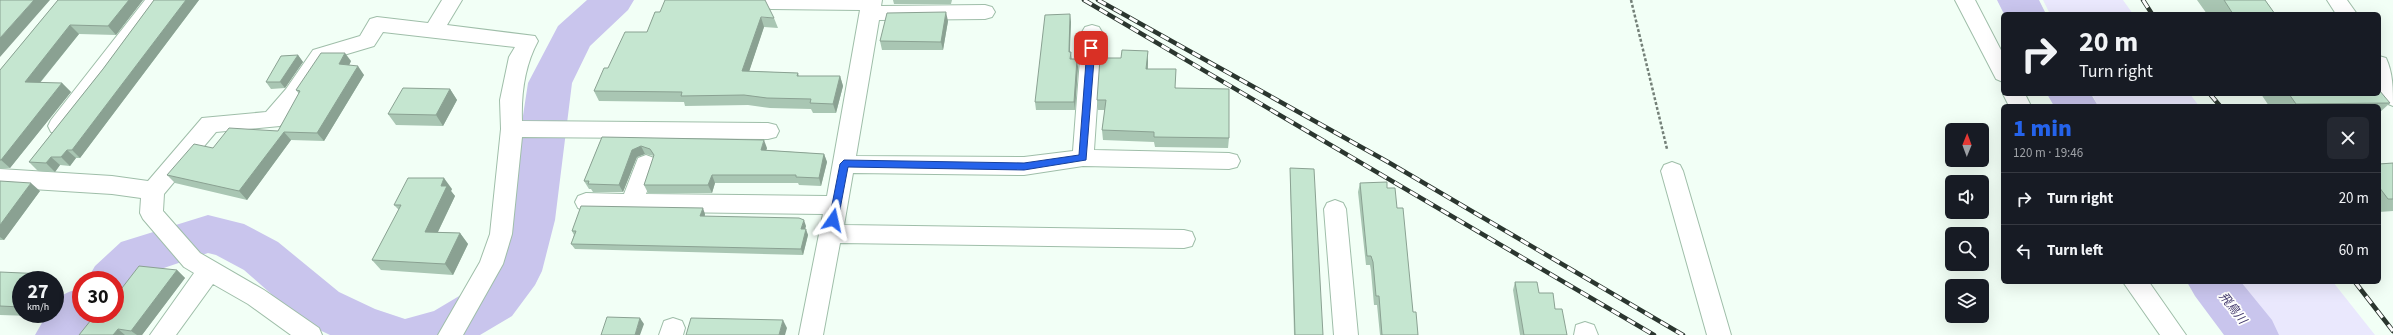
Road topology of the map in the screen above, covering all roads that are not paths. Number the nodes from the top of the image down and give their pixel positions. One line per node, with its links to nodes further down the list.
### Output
1 (156, 0): 16 (street)
2 (452, 0): 9 (street)
3 (1965, 0): 11 (street)
4 (2336, 0): 8 (street)
5 (771, 2): 6 (street)
6 (871, 5): 7 (street); 21 (street)
7 (985, 12)
8 (2345, 12)
9 (434, 29): 14 (street); 24 (street)
10 (1092, 32): 17 (street)
11 (2001, 70)
12 (2381, 70): 13 (street)
13 (2393, 98)
14 (512, 129): 15 (street); 35 (street)
15 (768, 132)
16 (46, 142)
17 (1083, 158): 19 (street); 21 (street)
18 (32, 160): 23 (street)
19 (1229, 161)
20 (646, 164): 26 (street)
21 (844, 164): 27 (street)
22 (1672, 171): 38 (street)
23 (6, 180): 24 (street)
24 (153, 191): 31 (street)
25 (586, 202): 26 (street)
26 (632, 202): 27 (street)
27 (836, 205): 29 (street)
28 (1335, 209): 37 (street)
29 (830, 234): 30 (street); 36 (street)
30 (1184, 239)
31 (210, 270): 33 (street); 34 (street)
32 (2136, 284): 39 (street)
33 (162, 335)
34 (310, 335)
35 (450, 335)
36 (811, 335)
37 (1346, 335)
38 (1719, 335)
39 (2174, 335)

